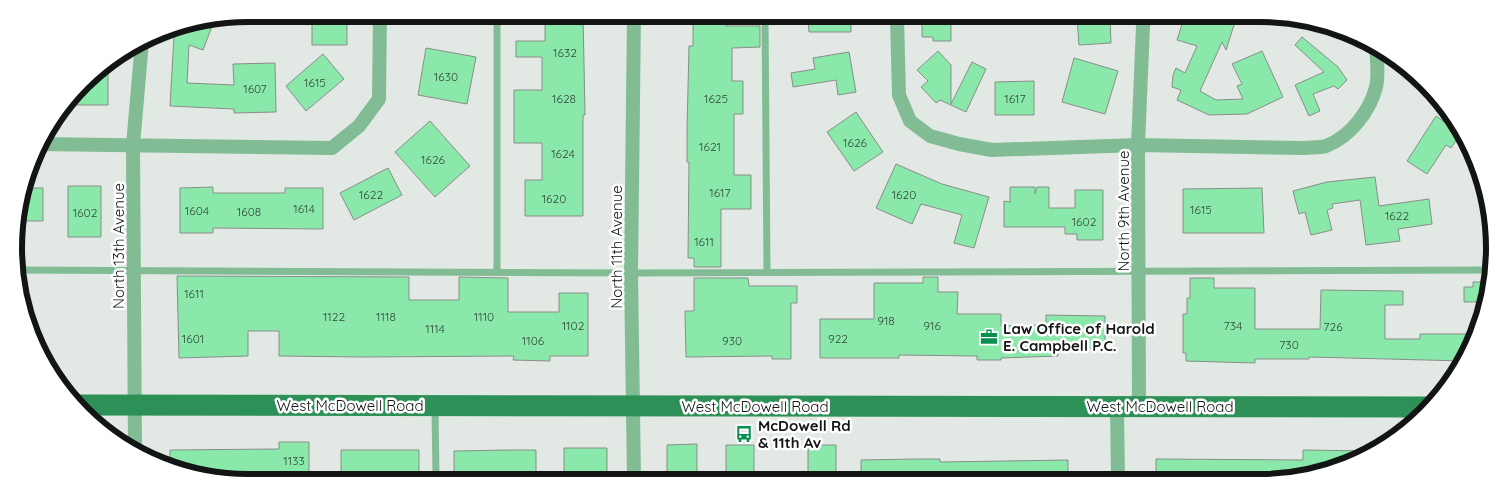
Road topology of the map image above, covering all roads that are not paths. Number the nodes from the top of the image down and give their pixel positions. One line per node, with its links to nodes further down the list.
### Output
1 (380, 22): 10 (street)
2 (497, 22): 17 (lane)
3 (634, 22): 18 (street, North 11th Avenue)
4 (765, 22): 15 (lane)
5 (897, 22): 11 (street)
6 (1144, 22): 11 (street, North 9th Avenue)
7 (141, 50): 10 (street, North 13th Avenue)
8 (1376, 55): 11 (street)
9 (48, 144): 10 (street)
10 (133, 145): 14 (street, North 13th Avenue)
11 (1138, 145): 16 (street, North 9th Avenue)
12 (24, 270): 14 (lane)
13 (1484, 270): 16 (lane)
14 (135, 271): 17 (lane); 20 (street, North 13th Avenue)
15 (766, 271): 16 (lane); 18 (lane)
16 (1139, 271): 23 (street, North 9th Avenue)
17 (497, 272): 18 (lane)
18 (631, 273): 22 (street, North 11th Avenue)
19 (87, 405): 20 (main road, West McDowell Road)
20 (134, 405): 21 (main road, West McDowell Road); 26 (street, North 13th Avenue)
21 (435, 405): 22 (main road, West McDowell Road); 27 (lane)
22 (634, 405): 24 (main road, West McDowell Road); 28 (street, North 11th Avenue)
23 (1139, 405): 24 (main road, West McDowell Road); 25 (main road, West McDowell Road)
24 (1117, 406): 29 (street)
25 (1420, 406)
26 (135, 443)
27 (436, 474)
28 (634, 474)
29 (1118, 474)

